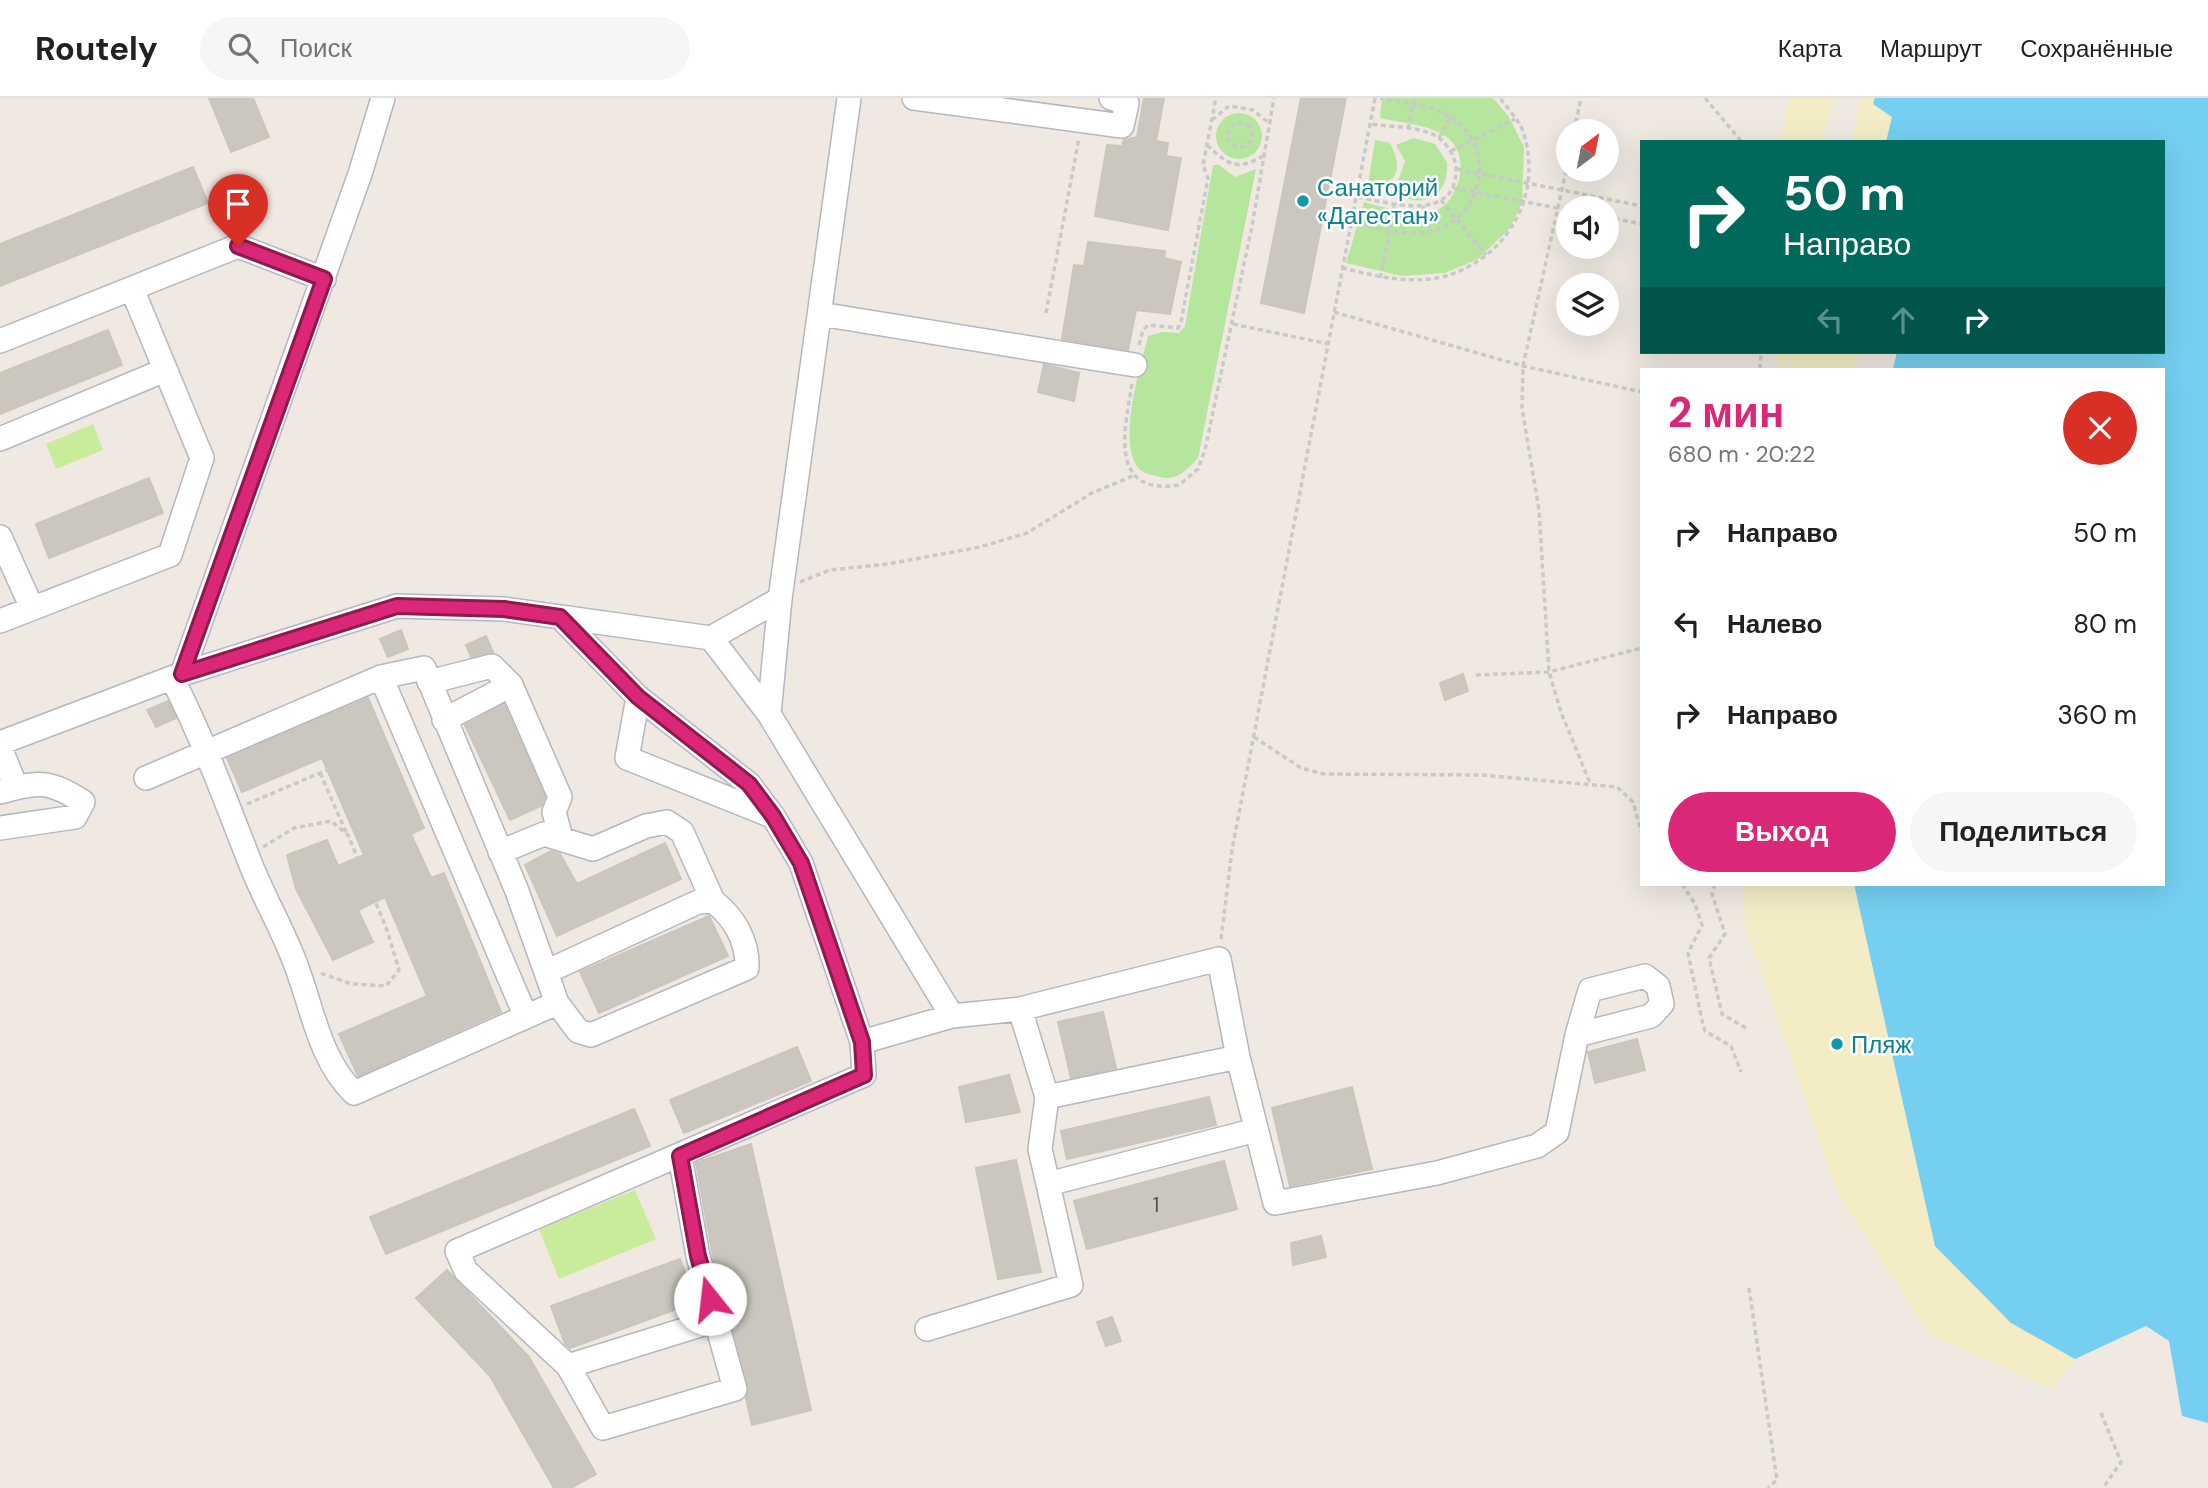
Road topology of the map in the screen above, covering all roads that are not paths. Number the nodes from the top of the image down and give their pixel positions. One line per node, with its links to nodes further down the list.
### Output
1 (383, 98): 5 (street)
2 (849, 98): 7 (street)
3 (914, 98): 4 (street)
4 (1111, 98)
5 (324, 279): 6 (street); 18 (street)
6 (132, 289): 8 (street); 10 (street)
7 (820, 313): 9 (street); 13 (street)
8 (0, 341)
9 (1135, 366)
10 (165, 370): 11 (street); 14 (street)
11 (0, 439)
12 (0, 537): 14 (street)
13 (780, 599): 17 (street); 23 (street)
14 (32, 608): 16 (street)
15 (560, 617): 17 (street); 18 (street); 22 (street)
16 (0, 621)
17 (711, 638): 23 (street)
18 (177, 676): 25 (street); 26 (street)
19 (381, 677): 20 (street); 26 (street); 38 (street)
20 (429, 682): 21 (street); 24 (street)
21 (511, 685): 24 (street); 31 (street)
22 (638, 697): 29 (street); 29 (street)
23 (769, 714): 37 (street)
24 (444, 720): 32 (street)
25 (0, 745): 28 (street)
26 (207, 750): 27 (street); 38 (street)
27 (146, 778)
28 (8, 790): 30 (street)
29 (773, 816): 40 (street)
30 (0, 828)
31 (561, 838): 32 (street); 33 (street)
32 (500, 852): 34 (street)
33 (713, 901): 34 (street); 35 (street)
34 (546, 972): 35 (street)
35 (557, 1003): 38 (street)
36 (1020, 1009): 37 (street); 41 (street); 42 (street)
37 (951, 1016): 40 (street)
38 (526, 1017)
39 (1577, 1035): 43 (street)
40 (862, 1042): 44 (street)
41 (1238, 1057): 42 (street); 43 (street)
42 (1046, 1097): 45 (street)
43 (1256, 1130): 45 (street)
44 (680, 1156): 46 (street); 48 (street)
45 (1048, 1184): 47 (street)
46 (716, 1320): 48 (street); 48 (street)
47 (927, 1329)
48 (568, 1366)

